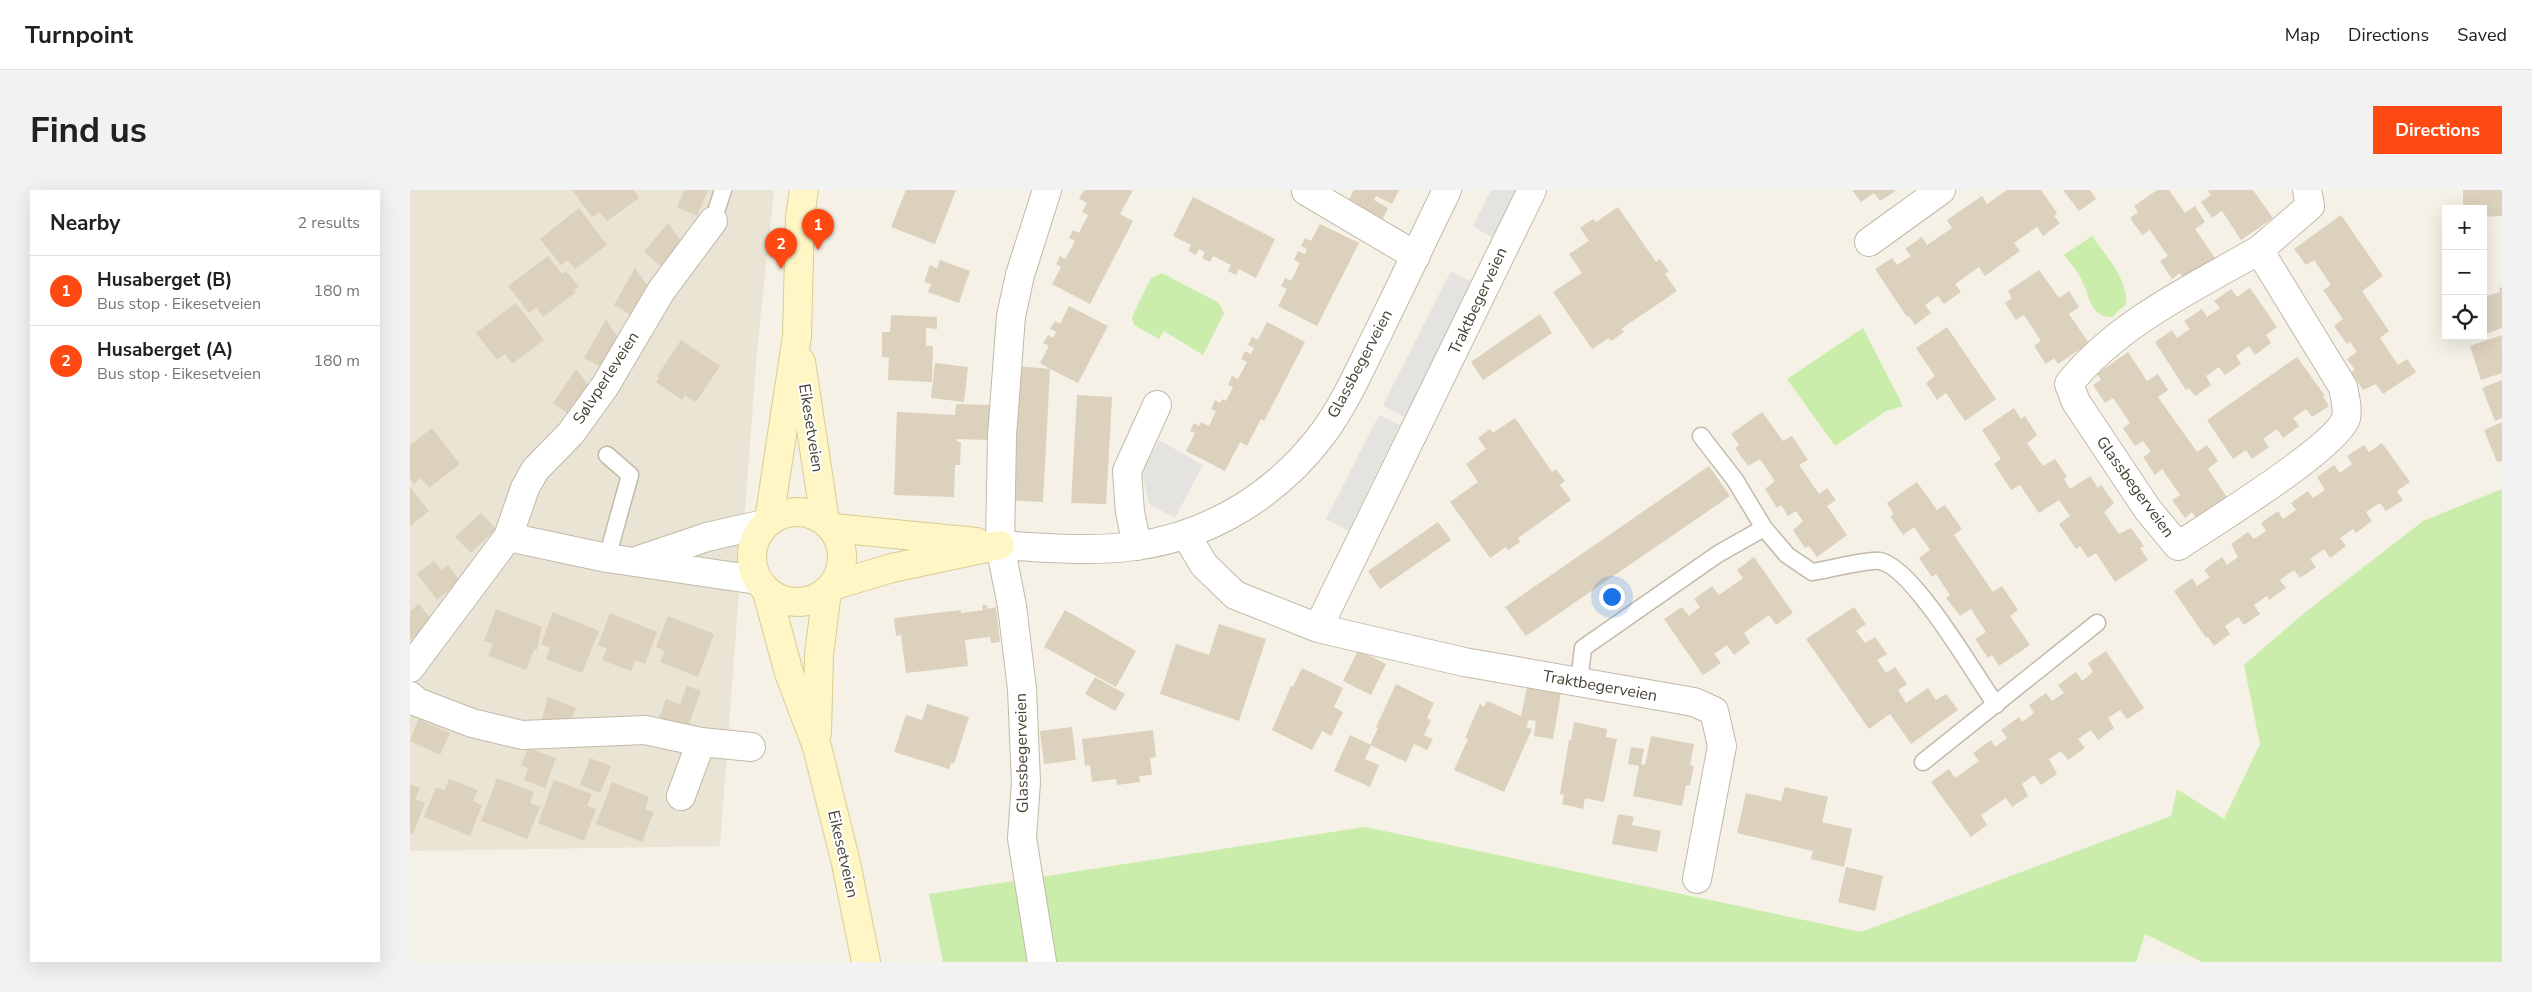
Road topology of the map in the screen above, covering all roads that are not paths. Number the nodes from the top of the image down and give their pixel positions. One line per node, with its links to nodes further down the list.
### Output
1 (723, 190): 9 (lane)
2 (804, 190): 13 (main road, Eikesetveien)
3 (1047, 190): 22 (street, Glassbegerveien)
4 (1306, 190): 12 (street)
5 (1447, 190): 12 (street, Glassbegerveien)
6 (1532, 190): 28 (street, Traktbegerveien)
7 (1941, 190): 10 (street)
8 (2307, 190): 11 (street, Glassbegerveien)
9 (713, 221): 21 (street, Sølvperleveien)
10 (1869, 242)
11 (2259, 250): 11 (street, Glassbegerveien)
12 (1416, 256): 20 (street, Glassbegerveien)
13 (797, 336): 17 (main road, Eikesetveien); 18 (main road, Eikesetveien)
14 (1157, 405): 23 (street)
15 (1701, 436): 19 (lane)
16 (607, 455): 24 (lane)
17 (767, 522): 18 (main road); 24 (street); 25 (main road)
18 (829, 525): 22 (main road, Glassbegerveien); 26 (main road)
19 (1764, 528): 30 (lane); 32 (lane)
20 (1186, 535): 23 (street, Glassbegerveien); 28 (street, Traktbegerveien)
21 (508, 538): 24 (street); 29 (street, Sølvperleveien)
22 (1000, 545): 23 (street, Glassbegerveien); 26 (main road, Glassbegerveien); 40 (street, Glassbegerveien)
23 (1137, 546)
24 (620, 560): 25 (street)
25 (762, 586): 26 (main road); 35 (main road, Eikesetveien)
26 (830, 588): 35 (main road, Eikesetveien)
27 (2097, 623): 32 (lane)
28 (1318, 628): 30 (street, Traktbegerveien)
29 (410, 668)
30 (1579, 682): 38 (street, Traktbegerveien)
31 (410, 696): 33 (street)
32 (1996, 705): 36 (lane)
33 (701, 742): 34 (street); 37 (street)
34 (751, 747)
35 (817, 747): 39 (main road, Eikesetveien)
36 (1923, 762)
37 (681, 796)
38 (1697, 879)
39 (866, 962)
40 (1042, 962)

